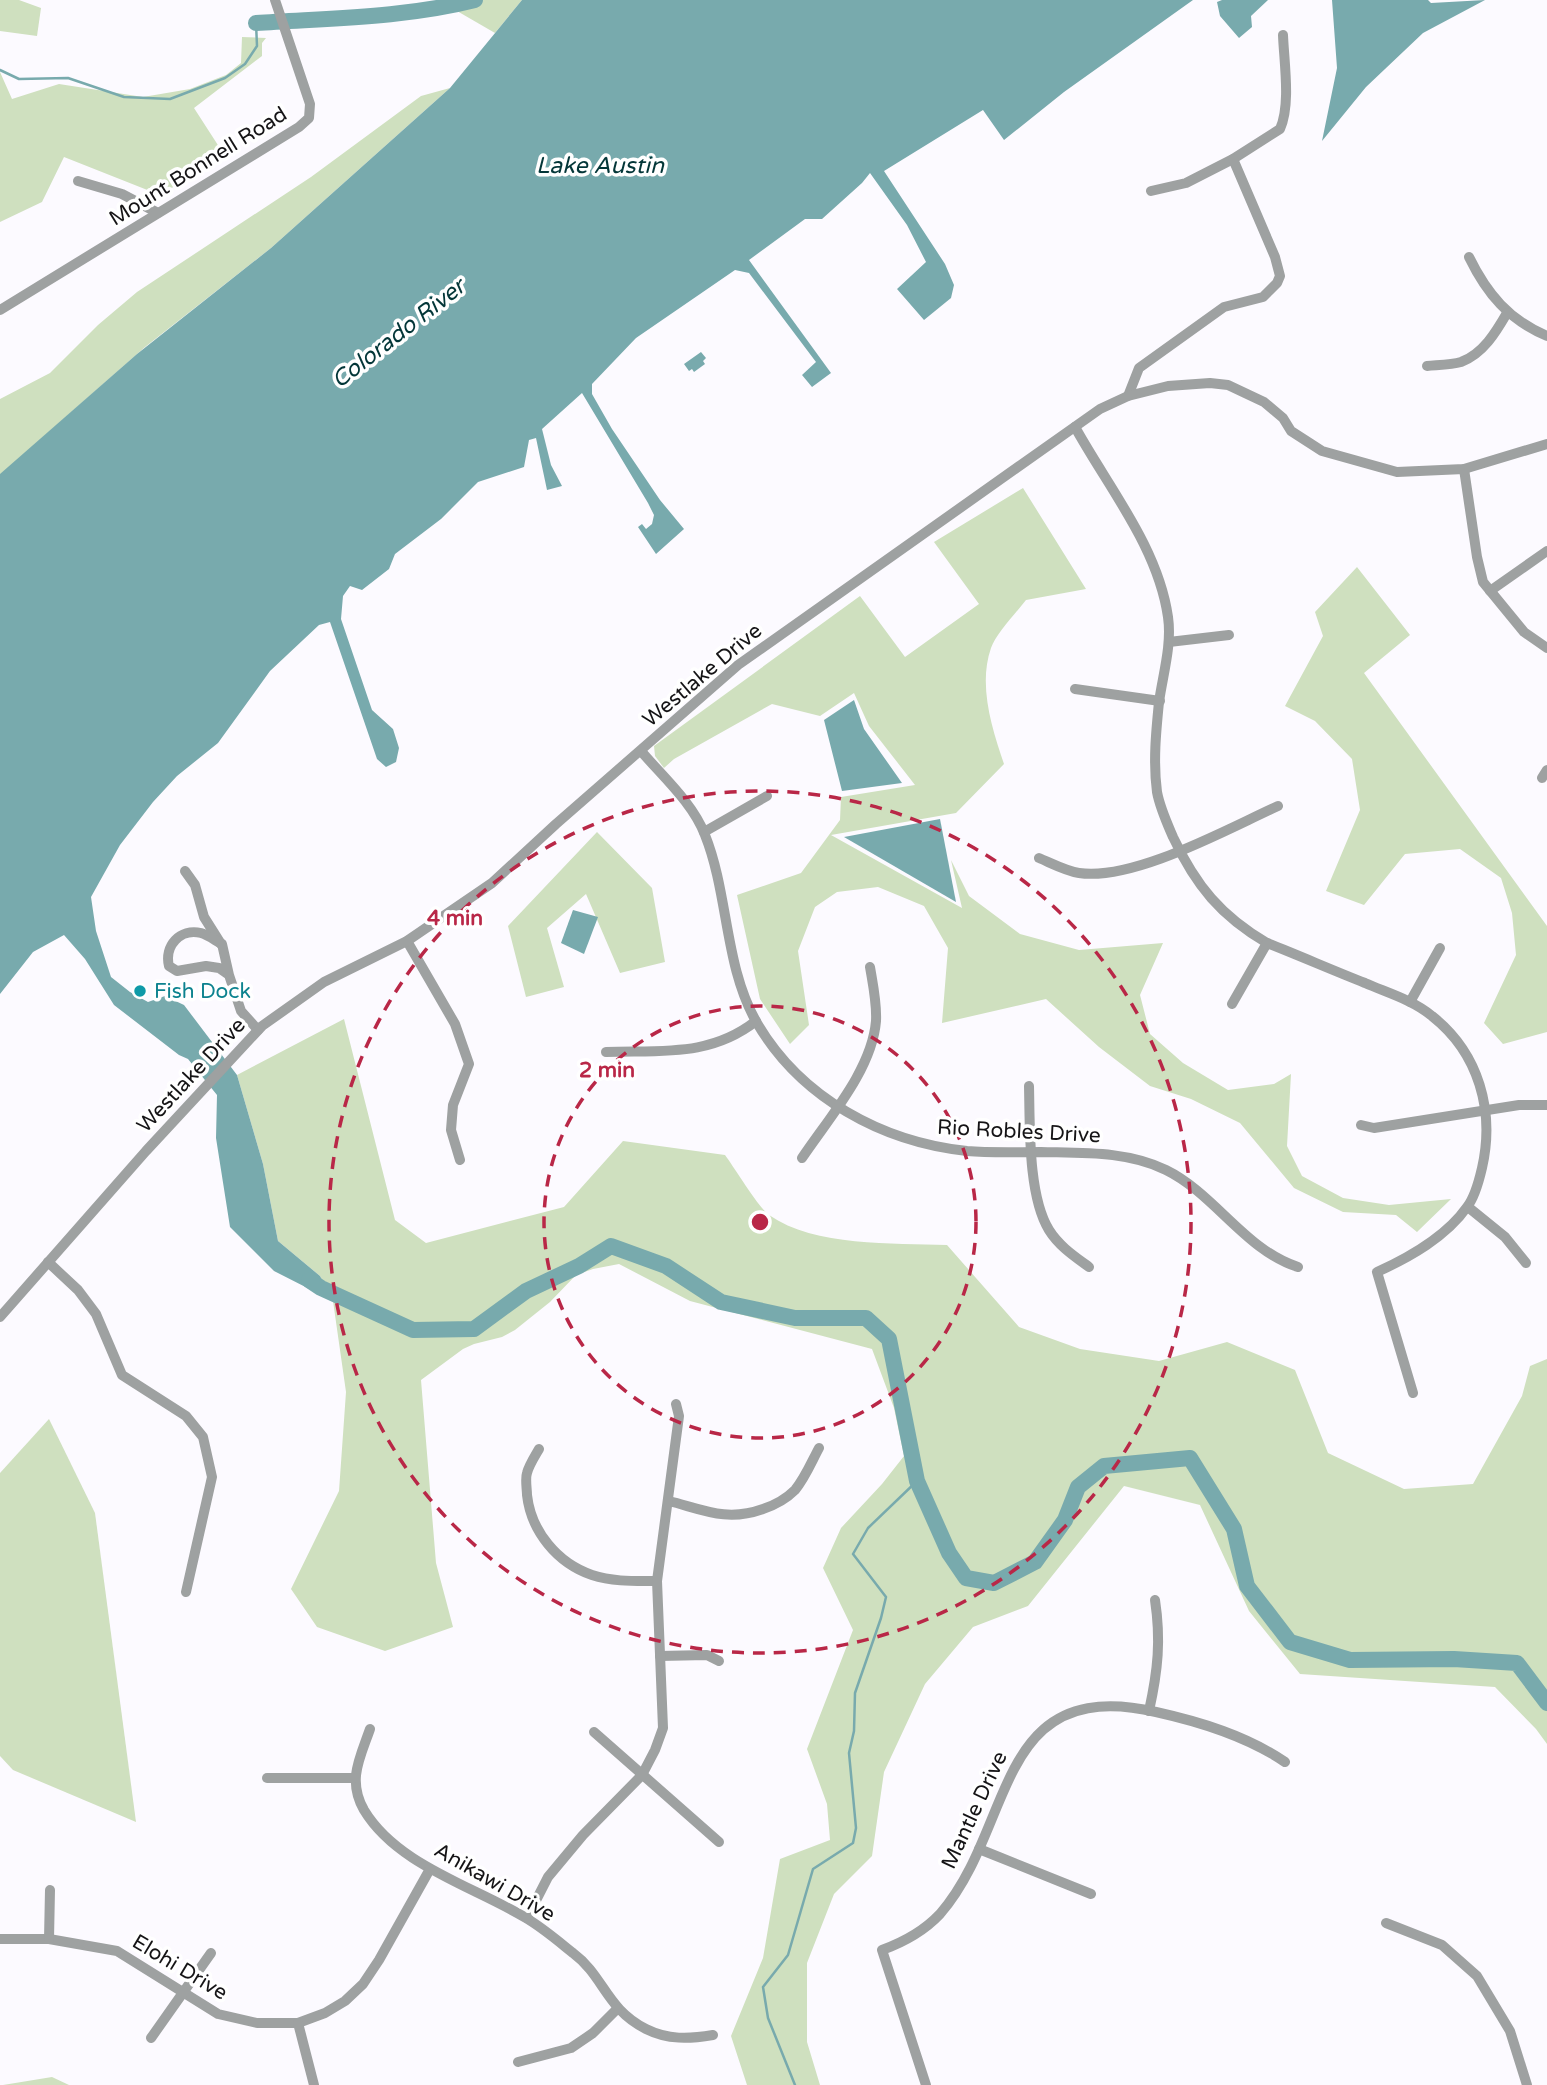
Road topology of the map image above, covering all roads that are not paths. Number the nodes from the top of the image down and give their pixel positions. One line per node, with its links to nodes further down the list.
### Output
1 (275, 0): 6 (street, Mount Bonnell Road)
2 (1283, 35): 3 (street)
3 (1233, 159): 5 (street); 12 (street)
4 (78, 181): 6 (street)
5 (1151, 191)
6 (158, 213): 8 (street, Mount Bonnell Road)
7 (1469, 257): 9 (street)
8 (0, 310)
9 (1507, 313): 10 (street); 11 (street)
10 (1547, 337)
11 (1427, 366)
12 (1128, 396): 13 (street, Westlake Drive); 15 (street, Westlake Drive)
13 (1074, 427): 19 (street); 23 (street, Westlake Drive)
14 (1547, 444): 15 (street, Westlake Drive)
15 (1464, 469): 17 (street)
16 (1547, 551): 17 (street)
17 (1490, 591): 20 (street)
18 (1229, 635): 19 (street)
19 (1169, 642): 22 (street)
20 (1547, 648)
21 (1075, 690): 22 (street)
22 (1160, 701): 27 (street)
23 (641, 751): 26 (street, Rio Robles Drive); 30 (street, Westlake Drive)
24 (767, 796): 26 (street)
25 (1278, 806): 27 (street)
26 (704, 832): 38 (street, Rio Robles Drive)
27 (1179, 850): 28 (street); 31 (street)
28 (1039, 858)
29 (185, 872): 32 (street)
30 (407, 941): 39 (street, Westlake Drive); 48 (street)
31 (1267, 943): 36 (street); 37 (street)
32 (222, 944): 35 (street); 35 (street)
33 (1440, 948): 36 (street)
34 (870, 967): 43 (street)
35 (229, 975): 39 (street)
36 (1410, 1002): 44 (street)
37 (1232, 1004)
38 (756, 1021): 40 (street); 43 (street, Rio Robles Drive)
39 (258, 1030): 50 (street, Westlake Drive)
40 (606, 1052)
41 (1029, 1086): 46 (street)
42 (1547, 1105): 44 (street)
43 (837, 1106): 46 (street, Rio Robles Drive); 47 (street)
44 (1487, 1111): 45 (street); 49 (street)
45 (1361, 1125)
46 (1031, 1152): 52 (street); 53 (street, Rio Robles Drive)
47 (802, 1158)
48 (460, 1160)
49 (1468, 1207): 51 (street); 55 (street)
50 (48, 1262): 54 (street, Westlake Drive); 61 (street)
51 (1526, 1263)
52 (1088, 1267)
53 (1298, 1267)
54 (0, 1317)
55 (1413, 1393)
56 (676, 1404): 59 (street)
57 (819, 1448): 59 (street)
58 (539, 1449): 60 (street)
59 (669, 1501): 60 (street)
60 (657, 1581): 63 (street)
61 (186, 1592)
62 (1155, 1600): 65 (street)
63 (660, 1656): 64 (street); 69 (street)
64 (719, 1661)
65 (1149, 1710): 68 (street, Mantle Drive); 73 (street, Mantle Drive)
66 (370, 1729): 71 (street)
67 (594, 1732): 69 (street)
68 (1284, 1762)
69 (642, 1775): 72 (street); 77 (street)
70 (267, 1778): 71 (street)
71 (354, 1778): 74 (street, Anikawi Drive)
72 (719, 1842)
73 (979, 1849): 76 (street); 89 (street, Mantle Drive)
74 (430, 1869): 77 (street, Anikawi Drive); 84 (street, Elohi Drive)
75 (50, 1890): 80 (street)
76 (1091, 1894)
77 (527, 1918): 83 (street, Anikawi Drive)
78 (1386, 1923): 90 (street)
79 (0, 1939): 80 (street, Elohi Drive)
80 (49, 1939): 82 (street, Elohi Drive)
81 (211, 1953): 82 (street)
82 (183, 1993): 84 (street, Elohi Drive); 86 (street)
83 (617, 2009): 85 (street, Anikawi Drive); 87 (street)
84 (298, 2024): 88 (street)
85 (713, 2035)
86 (151, 2038)
87 (518, 2062)
88 (314, 2085)
89 (926, 2085)
90 (1527, 2085)

